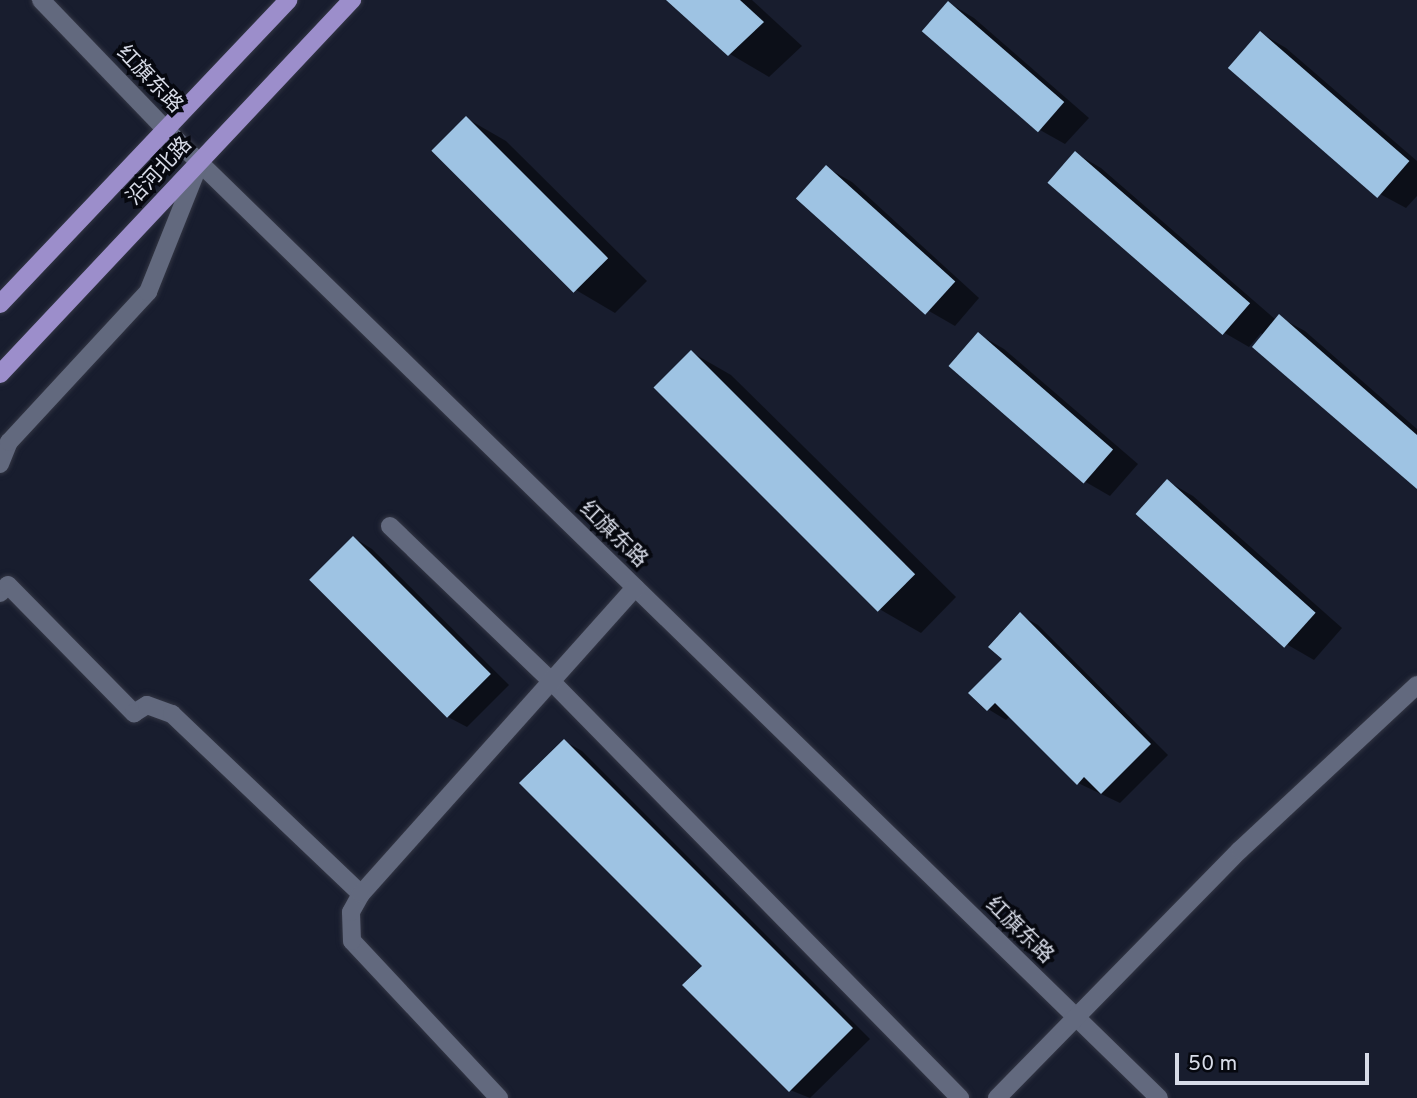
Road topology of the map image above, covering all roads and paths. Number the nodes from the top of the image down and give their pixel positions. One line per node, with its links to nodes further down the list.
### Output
1 (41, 0): 4 (street, 红旗东路)
2 (288, 0): 4 (main road, 沿河北路)
3 (352, 0): 5 (main road, 沿河北路)
4 (165, 129): 5 (street, 红旗东路); 6 (main road, 沿河北路)
5 (200, 162): 7 (main road, 沿河北路); 8 (street); 10 (street, 红旗东路)
6 (0, 304)
7 (0, 374)
8 (0, 464)
9 (390, 526): 12 (street)
10 (635, 588): 12 (street); 15 (street, 红旗东路)
11 (0, 593): 14 (street)
12 (554, 684): 14 (street); 17 (street)
13 (1417, 685): 15 (street)
14 (361, 894): 16 (street)
15 (1076, 1018): 18 (street); 19 (street, 红旗东路)
16 (499, 1098)
17 (960, 1098)
18 (997, 1098)
19 (1159, 1098)

